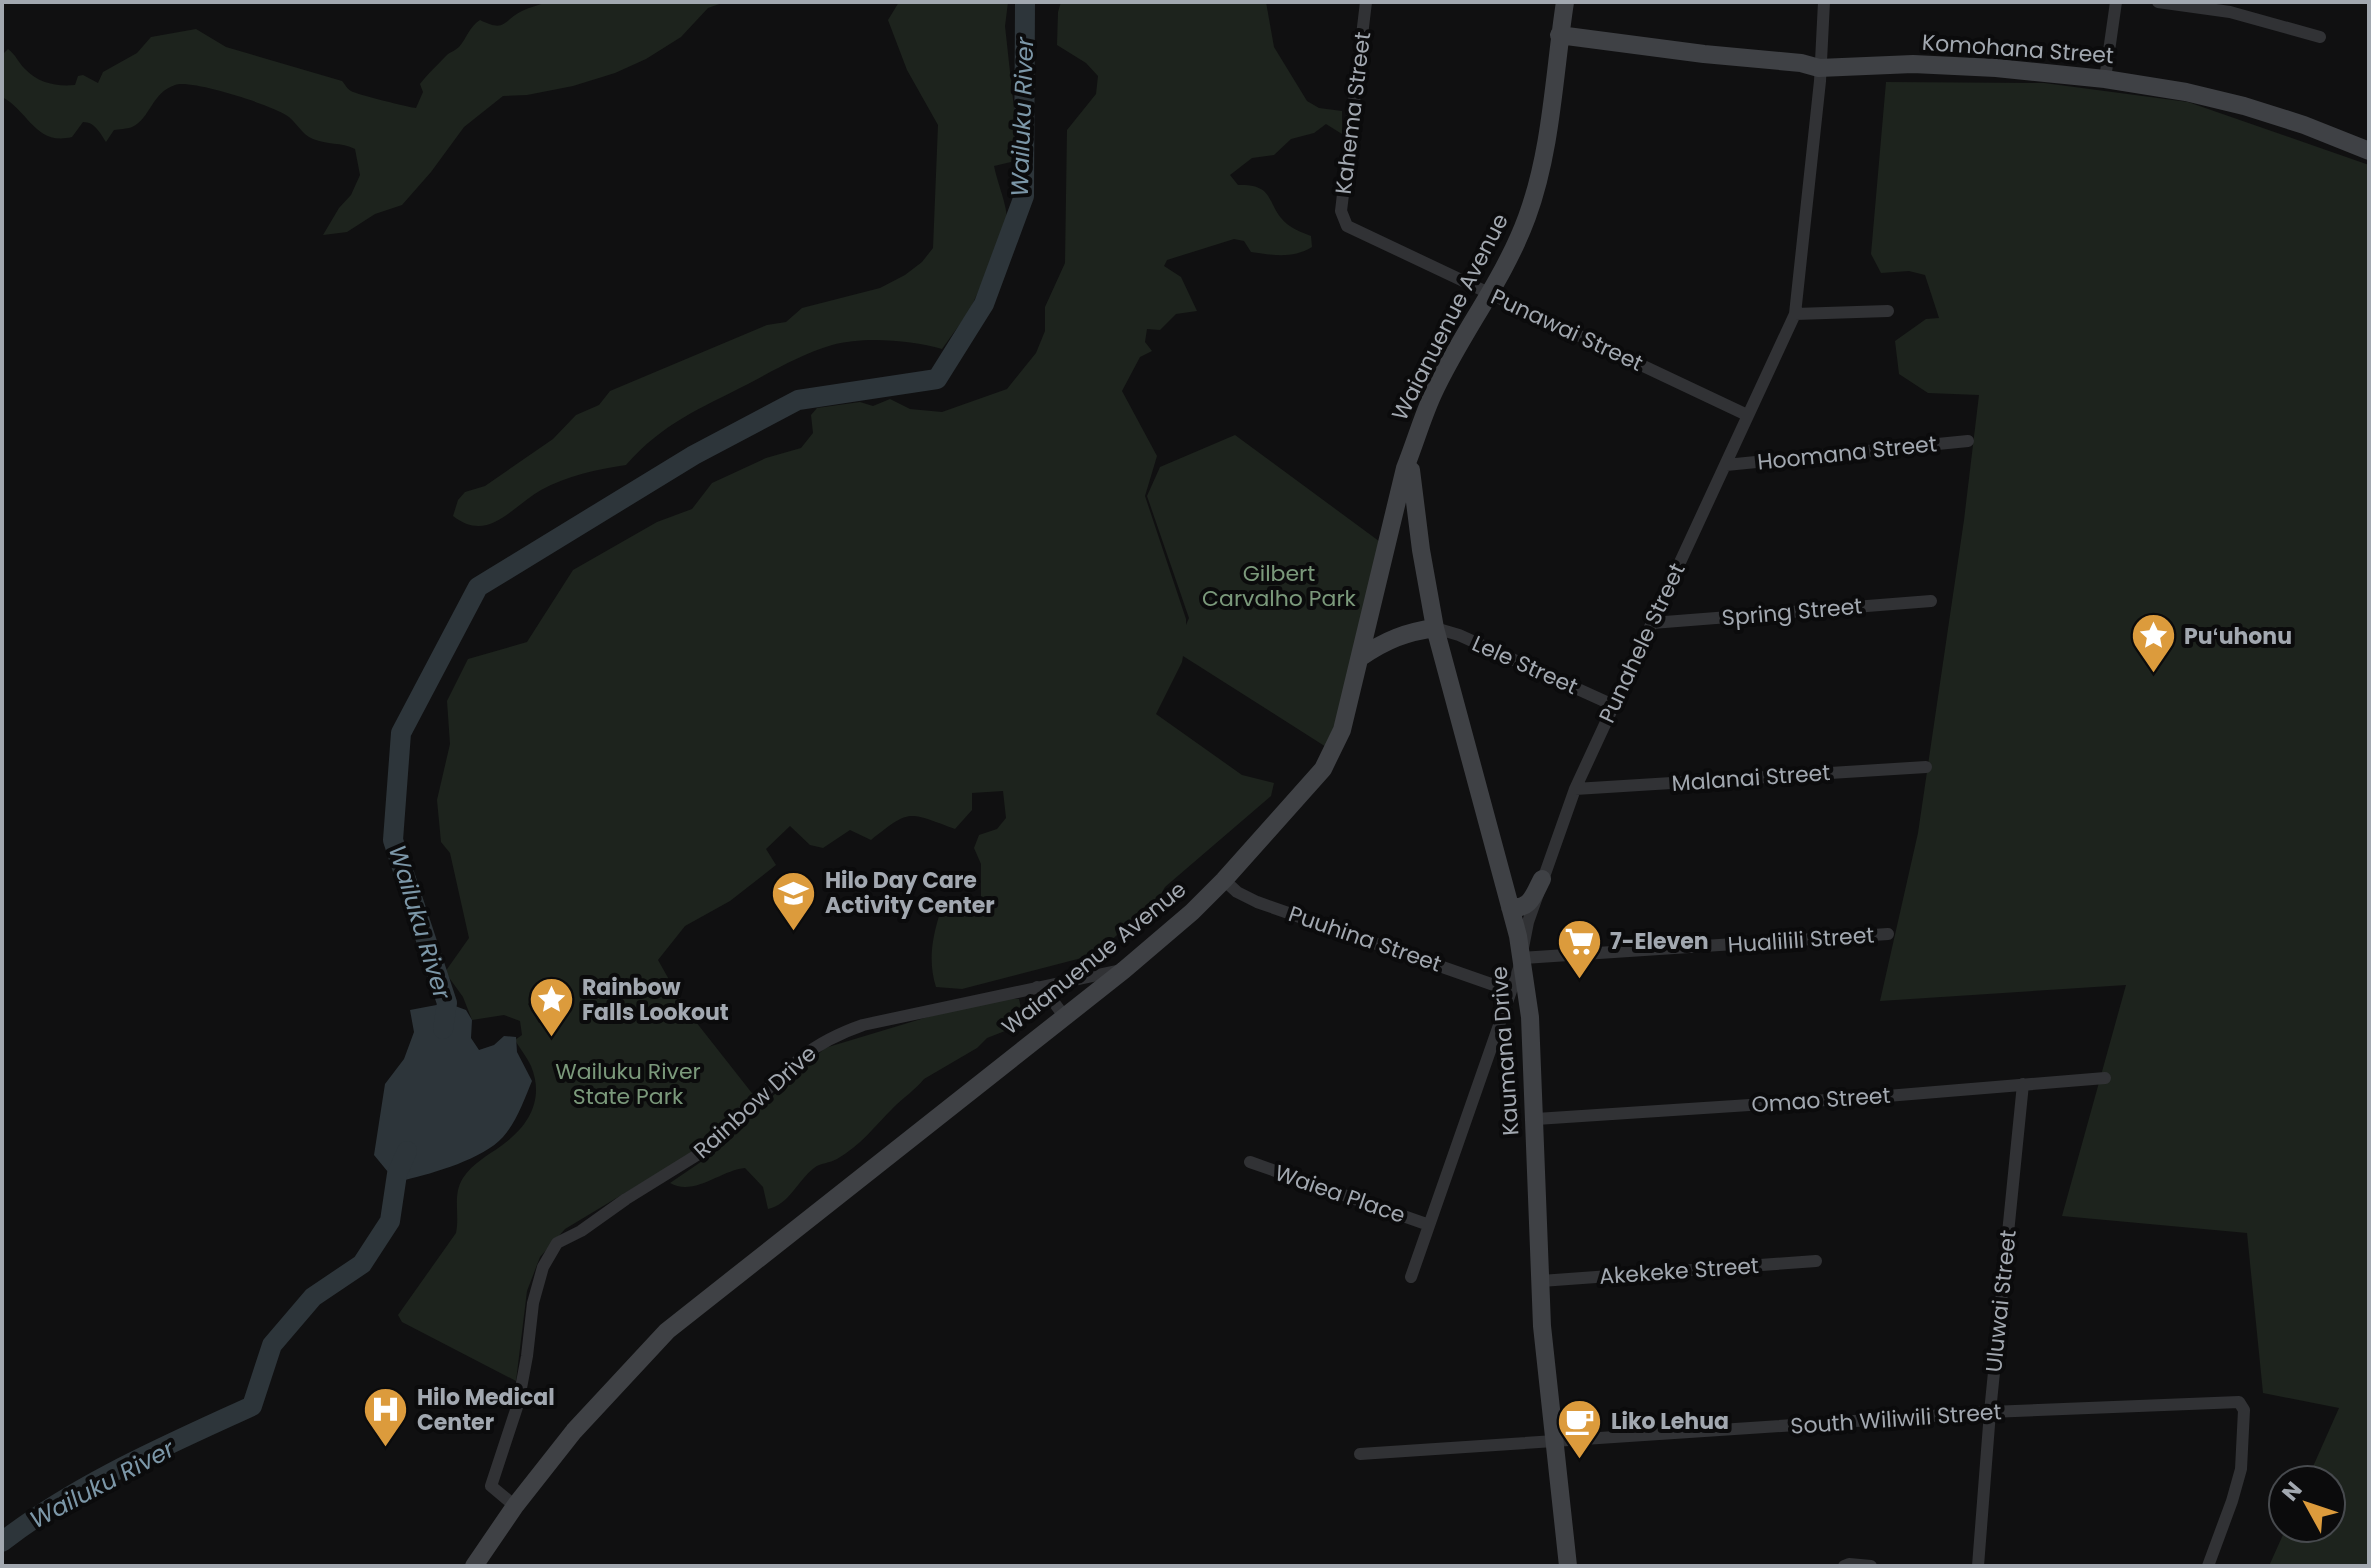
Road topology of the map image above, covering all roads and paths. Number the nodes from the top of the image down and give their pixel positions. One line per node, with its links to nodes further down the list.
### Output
1 (1366, 2): 11 (street, Kahema Street)
2 (1565, 2): 6 (street, Waianuenue Avenue)
3 (1824, 2): 8 (street, Punahele Street)
4 (2116, 2): 9 (street)
5 (2158, 2): 7 (street)
6 (1559, 35): 8 (street, Komohana Street); 12 (street, Waianuenue Avenue)
7 (2320, 37)
8 (1819, 68): 9 (street, Komohana Street); 14 (street, Punahele Street)
9 (2105, 79): 10 (street, Komohana Street)
10 (2369, 151)
11 (1344, 223): 12 (street, Punawai Street)
12 (1490, 294): 15 (street, Punawai Street); 17 (street, Waianuenue Avenue)
13 (1888, 311): 14 (street)
14 (1795, 314): 15 (street, Punahele Street)
15 (1747, 415): 18 (street, Punahele Street)
16 (1968, 441): 18 (street, Hoomana Street)
17 (1413, 448): 21 (street, Kaumana Drive); 22 (street, Waianuenue Avenue)
18 (1726, 465): 20 (street, Punahele Street)
19 (1931, 601): 20 (street, Spring Street)
20 (1652, 623): 23 (street, Punahele Street)
21 (1435, 628): 22 (street); 23 (street, Lele Street); 28 (street, Kaumana Drive)
22 (1361, 657): 27 (street, Waianuenue Avenue)
23 (1613, 705): 25 (street, Punahele Street)
24 (1926, 767): 25 (street, Malanai Street)
25 (1575, 789): 26 (street, Punahele Street)
26 (1542, 879): 28 (street); 30 (street, Punahele Street)
27 (1224, 880): 31 (street, Waianuenue Avenue); 33 (street, Puuhina Street)
28 (1510, 907): 30 (street, Kaumana Drive)
29 (1888, 934): 30 (street, Hualilili Street)
30 (1522, 958): 33 (street, Punahele Street); 37 (street, Kaumana Drive)
31 (1124, 970): 32 (street, Rainbow Drive); 34 (street, Waianuenue Avenue)
32 (1037, 987): 34 (street); 46 (street, Rainbow Drive)
33 (1511, 991): 39 (street, Punahele Street)
34 (1064, 1016): 46 (street, Waianuenue Avenue)
35 (2105, 1078): 36 (street, Omao Street)
36 (2023, 1084): 37 (street, Omao Street); 43 (street, Uluwai Street)
37 (1536, 1119): 42 (street, Kaumana Drive)
38 (1250, 1162): 39 (street, Waiea Place)
39 (1429, 1225): 41 (street, Punahele Street)
40 (1816, 1261): 42 (street, Akekeke Street)
41 (1411, 1277)
42 (1541, 1281): 44 (street, Kaumana Drive)
43 (1990, 1412): 44 (street, South Wiliwili Street); 51 (street, Uluwai Street); 52 (street, South Wiliwili Street)
44 (1553, 1442): 45 (street, South Wiliwili Street); 48 (street, Kaumana Drive)
45 (1360, 1454)
46 (515, 1506): 47 (street, Waianuenue Avenue)
47 (474, 1566)
48 (1568, 1566)
49 (1844, 1566): 50 (street)
50 (1871, 1566)
51 (1978, 1566)
52 (2208, 1566)

